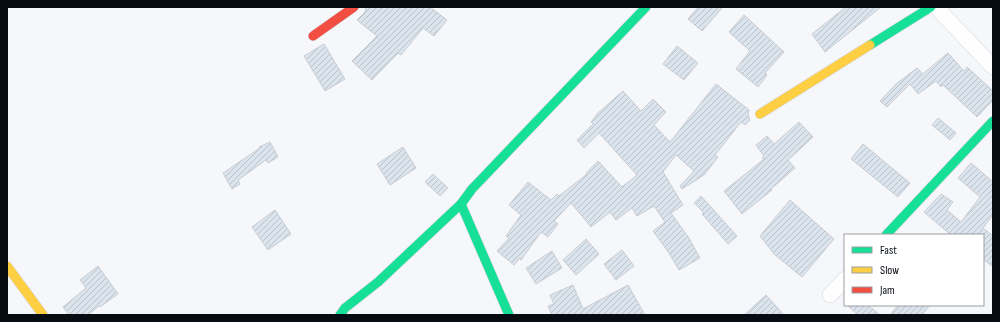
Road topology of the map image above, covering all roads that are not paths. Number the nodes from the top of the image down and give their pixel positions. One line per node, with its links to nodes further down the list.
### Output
1 (354, 7): 5 (street)
2 (646, 7): 9 (street)
3 (931, 7): 7 (street)
4 (936, 7): 6 (street)
5 (313, 36)
6 (993, 67)
7 (760, 114)
8 (993, 121): 10 (street)
9 (461, 204): 14 (street); 16 (street)
10 (887, 234)
11 (7, 266): 15 (street)
12 (844, 280): 13 (street)
13 (830, 295)
14 (344, 313)
15 (43, 315)
16 (509, 315)

